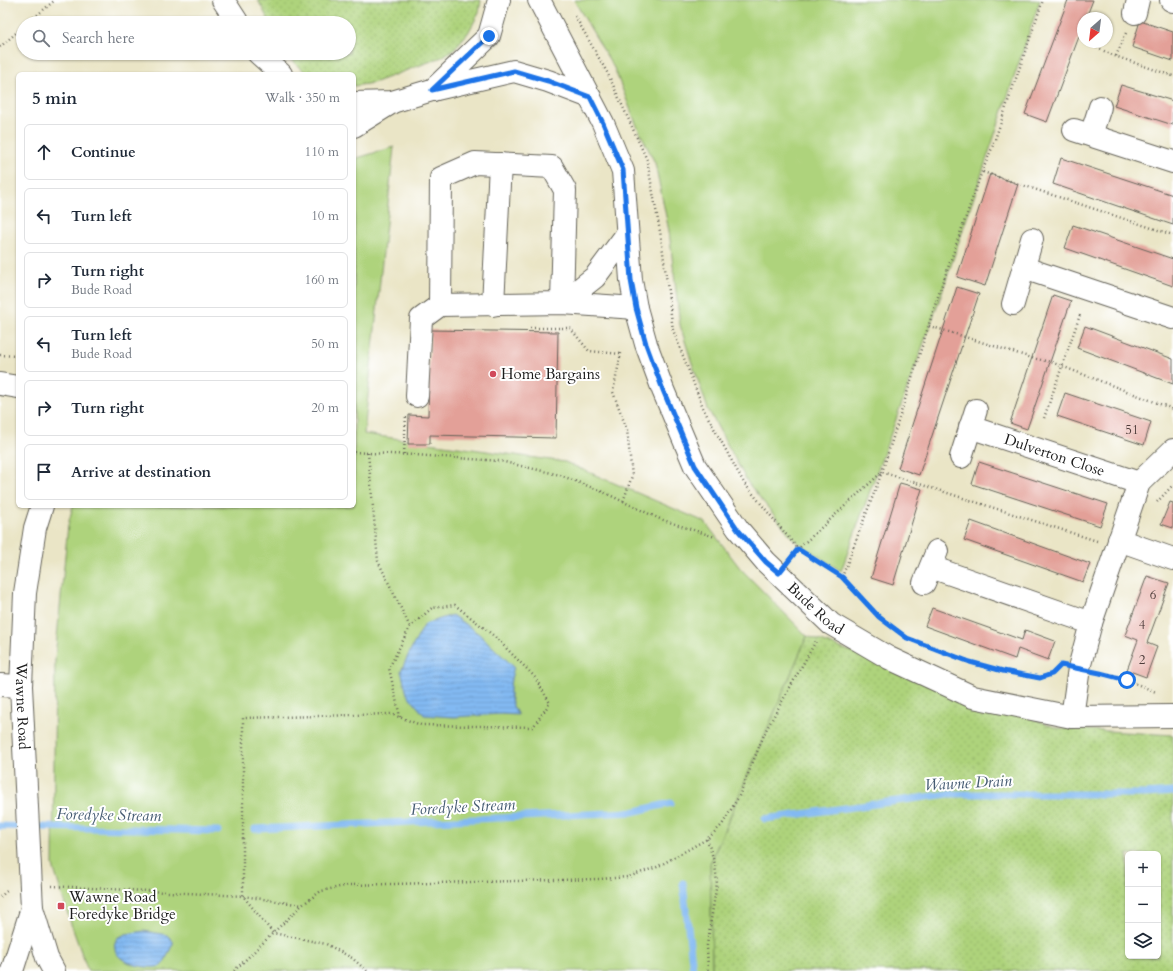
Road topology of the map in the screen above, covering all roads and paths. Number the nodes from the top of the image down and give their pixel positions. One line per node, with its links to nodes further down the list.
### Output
1 (55, 0): 7 (path)
2 (500, 0): 15 (street)
3 (539, 0): 16 (street, Bude Road)
4 (1042, 0): 23 (path)
5 (224, 1): 8 (street)
6 (573, 14): 58 (path)
7 (36, 16)
8 (234, 16)
9 (16, 33): 10 (path)
10 (0, 47)
11 (1098, 48): 14 (path)
12 (260, 60): 13 (street)
13 (278, 72)
14 (1173, 76)
15 (432, 90): 16 (street); 17 (street)
16 (590, 97): 24 (street, Bude Road)
17 (392, 102): 18 (street); 20 (street)
18 (356, 103)
19 (1100, 107): 21 (street)
20 (356, 125)
21 (1173, 162)
22 (500, 164): 28 (street); 30 (street); 31 (street)
23 (982, 172): 25 (path); 35 (path)
24 (627, 234): 28 (street); 32 (street, Bude Road)
25 (1173, 235)
26 (1032, 239): 27 (street)
27 (1024, 268): 29 (street); 34 (street)
28 (562, 303): 31 (street); 32 (street)
29 (1013, 304)
30 (440, 305): 31 (street); 44 (street)
31 (494, 305)
32 (636, 308): 37 (street, Bude Road)
33 (1080, 315): 41 (path)
34 (1173, 318)
35 (928, 326): 41 (path); 52 (path)
36 (524, 328): 38 (path)
37 (646, 344): 38 (path); 61 (street, Bude Road)
38 (621, 354): 54 (path)
39 (0, 355): 40 (path)
40 (16, 356)
41 (1062, 367): 45 (path); 46 (path)
42 (0, 384): 43 (street)
43 (16, 387)
44 (412, 402): 50 (path)
45 (1173, 409)
46 (1044, 418)
47 (1173, 450): 53 (street)
48 (356, 452): 49 (path)
49 (368, 454): 50 (path); 65 (path)
50 (404, 454): 54 (path)
51 (961, 457): 53 (street, Dulverton Close)
52 (882, 472): 57 (path); 58 (path); 62 (path)
53 (1139, 483): 57 (street)
54 (623, 502): 56 (path)
55 (41, 508): 67 (street, Wawne Road)
56 (720, 539)
57 (1118, 544): 59 (street); 63 (street)
58 (798, 549): 61 (path); 62 (path)
59 (1173, 560)
60 (931, 567): 63 (street)
61 (779, 573): 64 (street, Bude Road)
62 (842, 577): 66 (path)
63 (1091, 623): 66 (street)
64 (830, 624): 71 (street, Bude Road); 72 (path)
65 (410, 627): 70 (path); 70 (path)
66 (1079, 668): 68 (path); 71 (street)
67 (11, 686): 73 (street, Wawne Road)
68 (1163, 695)
69 (1173, 716): 71 (street, Bude Road)
70 (400, 717): 74 (path)
71 (1072, 717)
72 (707, 839): 75 (path); 82 (path)
73 (31, 885): 74 (path); 76 (street, Wawne Road)
74 (243, 896): 75 (path); 77 (path)
75 (302, 905): 77 (path)
76 (32, 908): 78 (street, Wawne Road); 79 (street, Wawne Road)
77 (273, 933): 80 (path); 81 (path)
78 (12, 971)
79 (54, 971)
80 (234, 971)
81 (367, 971)
82 (708, 971)

